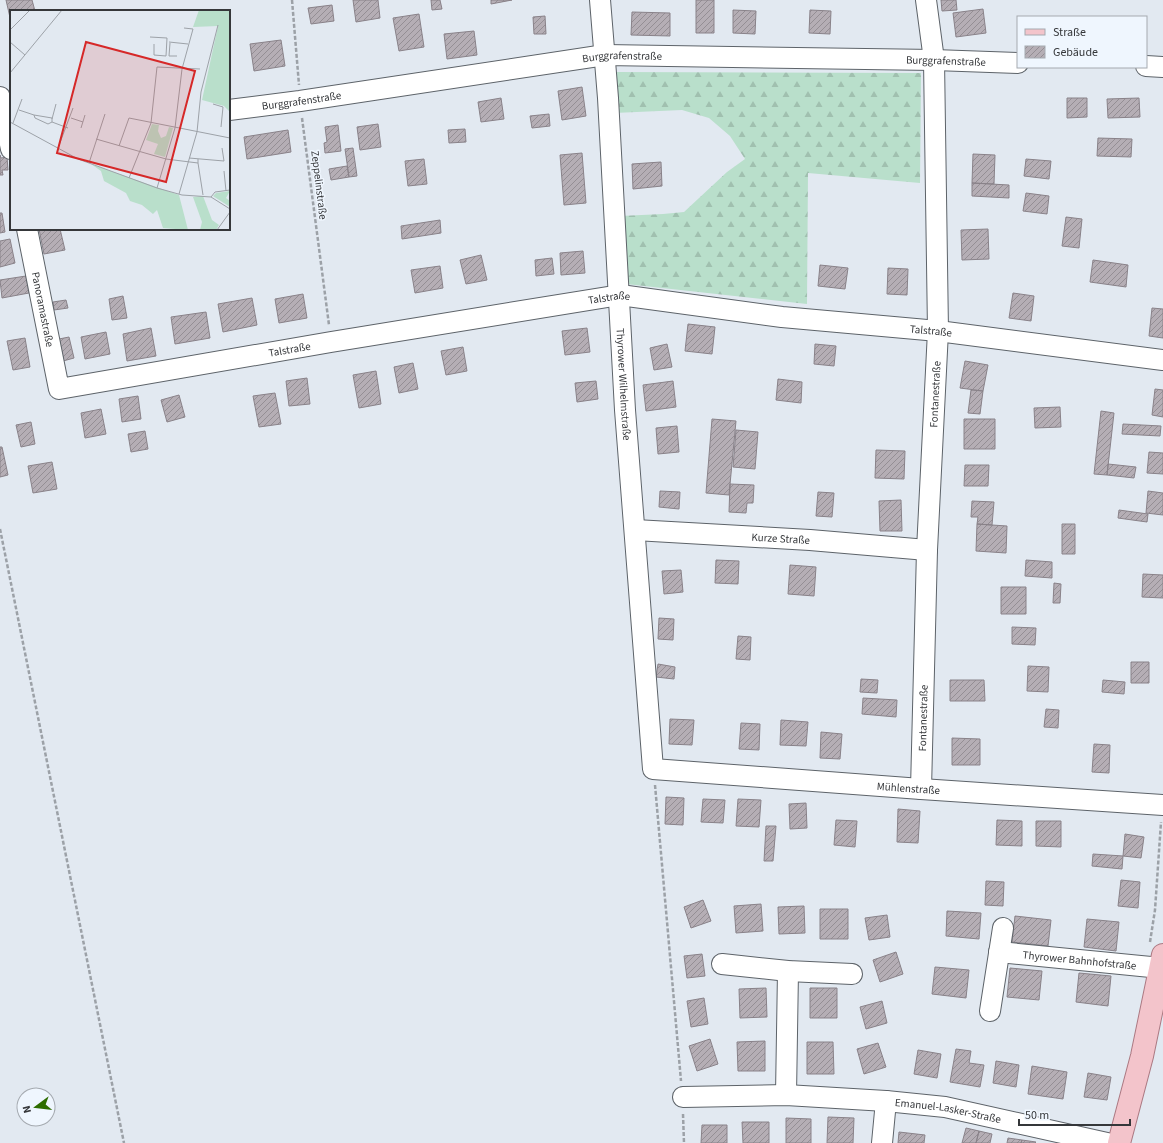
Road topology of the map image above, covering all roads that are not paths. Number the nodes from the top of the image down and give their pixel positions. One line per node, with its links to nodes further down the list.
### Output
1 (600, 0): 3 (street, Thyrower Wilhelmstraße)
2 (926, 0): 4 (street, Fontanestraße)
3 (605, 55): 4 (street, Burggrafenstraße); 9 (street, Burggrafenstraße); 12 (street, Thyrower Wilhelmstraße)
4 (934, 60): 5 (street, Burggrafenstraße); 13 (street, Fontanestraße)
5 (1017, 62)
6 (1147, 66): 7 (street)
7 (1163, 67)
8 (0, 97): 10 (street)
9 (230, 110)
10 (8, 140)
11 (27, 230): 15 (street, Panoramastraße)
12 (620, 295): 13 (street, Talstraße); 15 (street, Talstraße); 16 (street, Thyrower Wilhelmstraße)
13 (938, 331): 14 (street, Talstraße); 17 (street, Fontanestraße)
14 (1163, 360)
15 (59, 389)
16 (635, 530): 17 (street, Kurze Straße); 18 (street, Thyrower Wilhelmstraße)
17 (926, 550): 19 (street, Fontanestraße)
18 (653, 769): 19 (street, Mühlenstraße)
19 (921, 789): 20 (street, Mühlenstraße)
20 (1163, 805)
21 (1003, 928): 22 (street)
22 (999, 952): 23 (street, Thyrower Bahnhofstraße); 27 (street)
23 (1162, 962): 33 (main road, Thyrower Bahnhofstraße)
24 (722, 964): 25 (street)
25 (788, 971): 26 (street); 28 (street)
26 (852, 974)
27 (990, 1011)
28 (786, 1095): 29 (street, Emanuel-Lasker-Straße); 30 (street, Emanuel-Lasker-Straße)
29 (683, 1097)
30 (886, 1101): 31 (street); 32 (street, Emanuel-Lasker-Straße)
31 (882, 1143)
32 (1107, 1143)
33 (1119, 1143)

